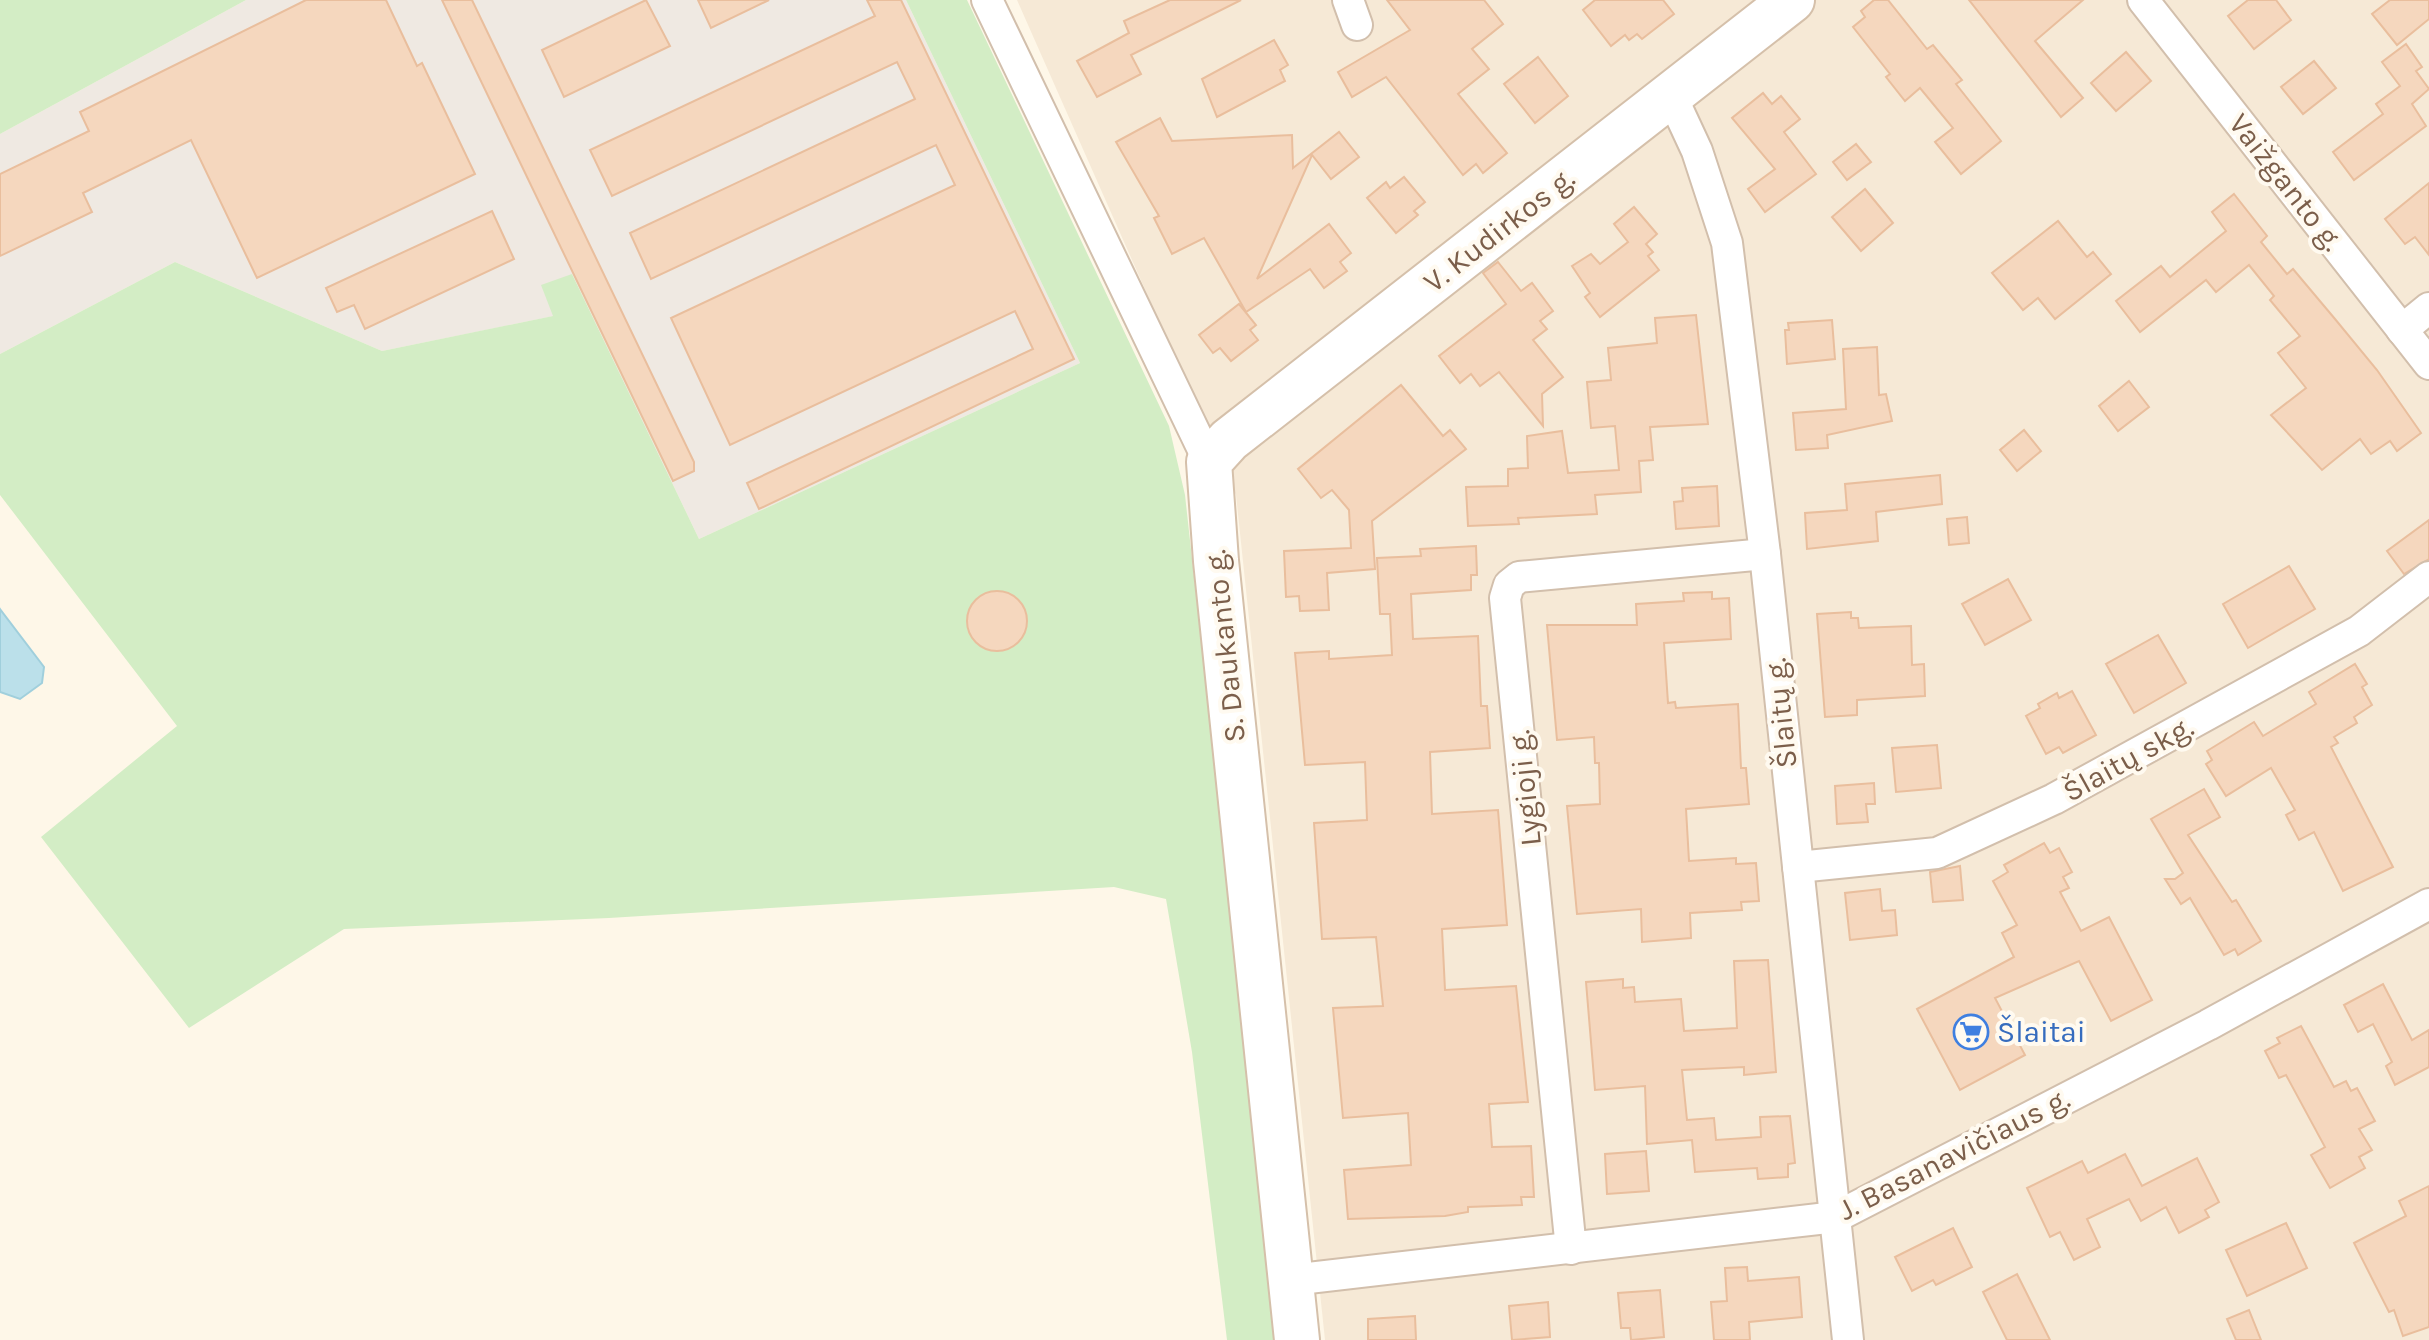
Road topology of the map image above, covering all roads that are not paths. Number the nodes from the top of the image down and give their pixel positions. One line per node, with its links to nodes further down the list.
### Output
1 (987, 0): 8 (street, S. Daukanto g.)
2 (1792, 0): 4 (street, V. Kudirkos g.)
3 (2143, 0): 6 (street, Vaižganto g.)
4 (1671, 95): 8 (street, V. Kudirkos g.); 9 (street, Šlaitų g.)
5 (2429, 308): 6 (street)
6 (2402, 330): 7 (street, Vaižganto g.)
7 (2429, 364)
8 (1209, 462): 15 (street, S. Daukanto g.)
9 (1765, 554): 11 (street, Šlaitų g.); 14 (street, Lygioji g.)
10 (2429, 577): 11 (street, Šlaitų skg.)
11 (1798, 867): 13 (street, Šlaitų g.)
12 (2429, 904): 13 (street, J. Basanavičiaus g.)
13 (1836, 1217): 14 (street, J. Basanavičiaus g.); 17 (street, Šlaitų g.)
14 (1571, 1249): 15 (street, J. Basanavičiaus g.)
15 (1291, 1280): 16 (street, S. Daukanto g.)
16 (1297, 1340)
17 (1848, 1340)

